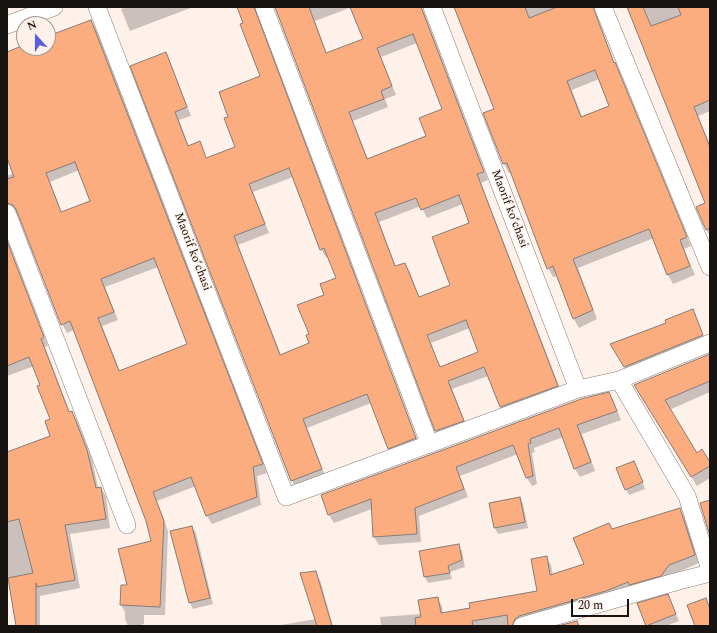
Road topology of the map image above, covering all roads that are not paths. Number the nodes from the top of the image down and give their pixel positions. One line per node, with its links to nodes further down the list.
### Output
1 (54, 7): 6 (street)
2 (97, 7): 12 (street, Maorif koʻchasi)
3 (264, 7): 12 (street)
4 (432, 7): 11 (street, Maorif koʻchasi)
5 (603, 7): 8 (street)
6 (7, 25)
7 (7, 214): 13 (street)
8 (710, 267)
9 (710, 343): 10 (street)
10 (619, 380): 11 (street); 14 (street)
11 (578, 389): 12 (street)
12 (429, 443)
13 (127, 525)
14 (706, 542): 15 (street)
15 (710, 572): 16 (street)
16 (522, 626)

